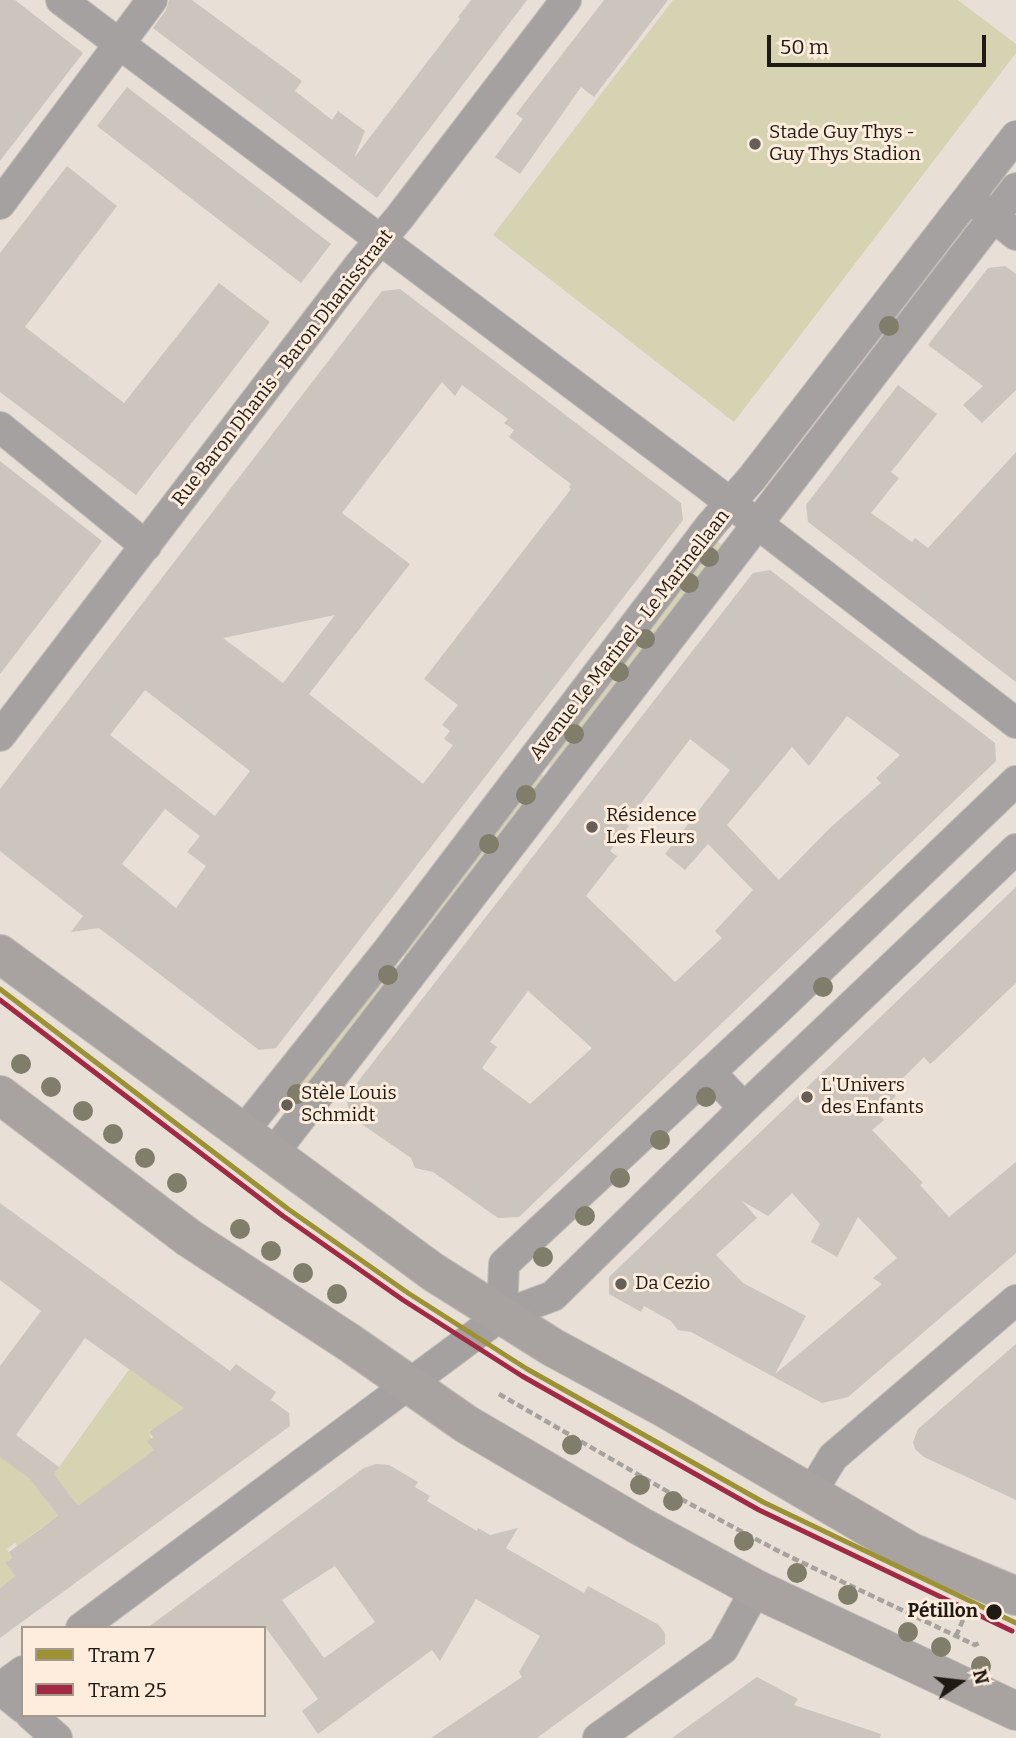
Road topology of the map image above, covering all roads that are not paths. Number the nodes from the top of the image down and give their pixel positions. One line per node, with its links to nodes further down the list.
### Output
1 (61, 0): 4 (street)
2 (152, 0): 4 (street)
3 (566, 0): 10 (street, Rue Baron Dhanis - Baron Dhanisstraat)
4 (120, 46): 8 (street); 10 (street)
5 (1016, 136): 7 (street, Avenue Le Marinel - Le Marinellaan)
6 (1016, 188): 9 (street, Avenue Le Marinel - Le Marinellaan)
7 (969, 198): 9 (street); 12 (street, Avenue Le Marinel - Le Marinellaan)
8 (0, 204)
9 (1005, 226): 13 (street, Avenue Le Marinel - Le Marinellaan)
10 (380, 240): 12 (street); 14 (street, Rue Baron Dhanis - Baron Dhanisstraat)
11 (0, 427): 14 (street)
12 (732, 504): 13 (street); 23 (street, Avenue Le Marinel - Le Marinellaan)
13 (758, 524): 15 (street); 23 (street, Avenue Le Marinel - Le Marinellaan)
14 (146, 546): 16 (street, Rue Baron Dhanis - Baron Dhanisstraat)
15 (1016, 723)
16 (0, 736)
17 (1016, 781): 20 (street)
18 (1016, 849): 22 (street)
19 (0, 954): 23 (main road)
20 (710, 1072): 22 (street); 25 (street)
21 (0, 1095): 26 (main road)
22 (744, 1108): 25 (street)
23 (257, 1144): 25 (main road)
24 (1016, 1300): 27 (street)
25 (502, 1315): 26 (street); 27 (main road)
26 (408, 1384): 28 (main road); 30 (street)
27 (810, 1495): 29 (main road)
28 (756, 1589): 34 (main road); 37 (street)
29 (1016, 1595)
30 (84, 1626)
31 (21, 1672): 32 (street)
32 (0, 1688): 33 (street)
33 (21, 1706)
34 (1016, 1711)
35 (33, 1717): 36 (street)
36 (57, 1738)
37 (598, 1738)

